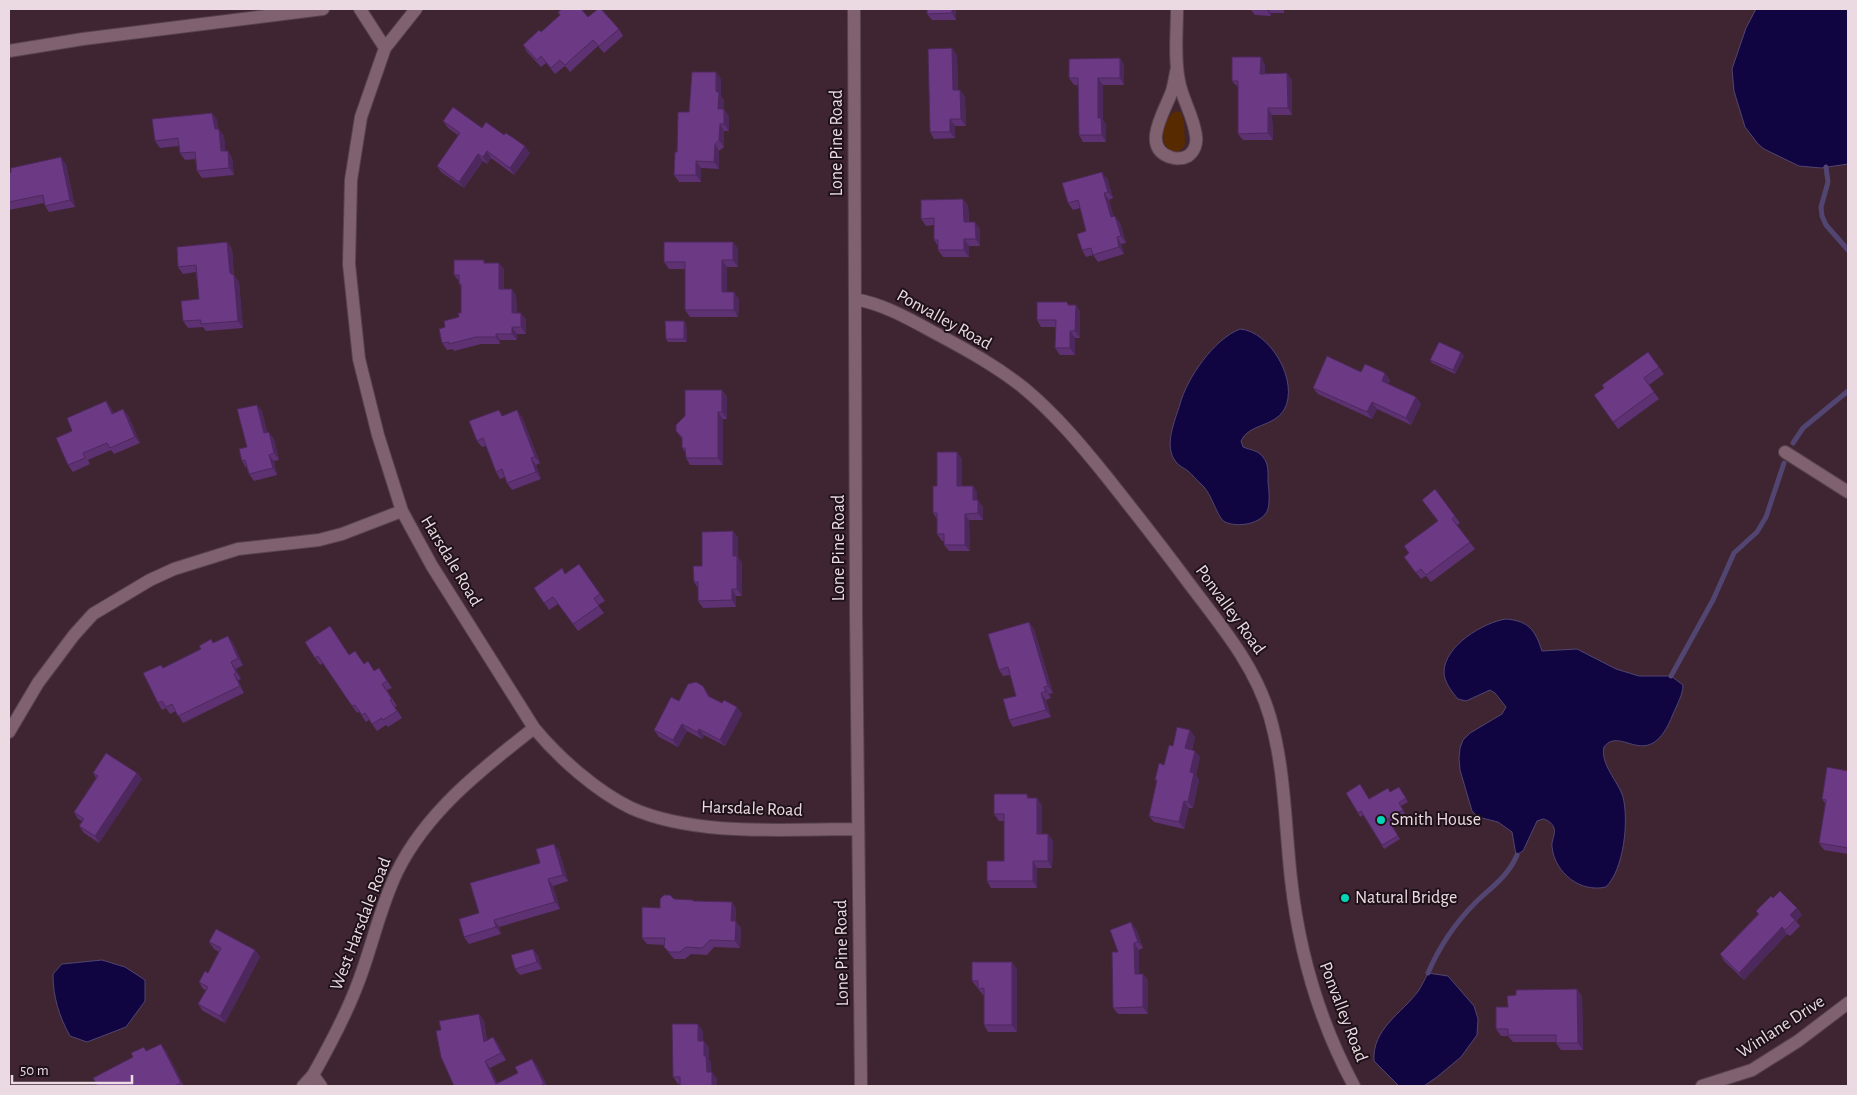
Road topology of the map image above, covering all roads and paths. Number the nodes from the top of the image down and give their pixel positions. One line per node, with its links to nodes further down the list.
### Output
1 (323, 9): 7 (street)
2 (360, 9): 6 (street)
3 (416, 9): 6 (street, Harsdale Road)
4 (854, 9): 9 (street, Lone Pine Road)
5 (1177, 9): 8 (street)
6 (385, 48): 12 (street, Harsdale Road)
7 (9, 52)
8 (1177, 68): 8 (street)
9 (855, 299): 15 (street, Lone Pine Road); 21 (street, Ponvalley Road)
10 (1785, 452): 11 (street)
11 (1848, 492)
12 (402, 511): 13 (street, Harsdale Road); 14 (street)
13 (534, 728): 15 (street, Harsdale Road); 17 (street, West Harsdale Road)
14 (9, 732)
15 (858, 829): 20 (street, Lone Pine Road)
16 (1848, 1003): 22 (street, Winlane Drive)
17 (313, 1075): 18 (street, West Harsdale Road); 19 (street)
18 (303, 1086)
19 (321, 1086)
20 (861, 1086)
21 (1354, 1086)
22 (1702, 1086)

